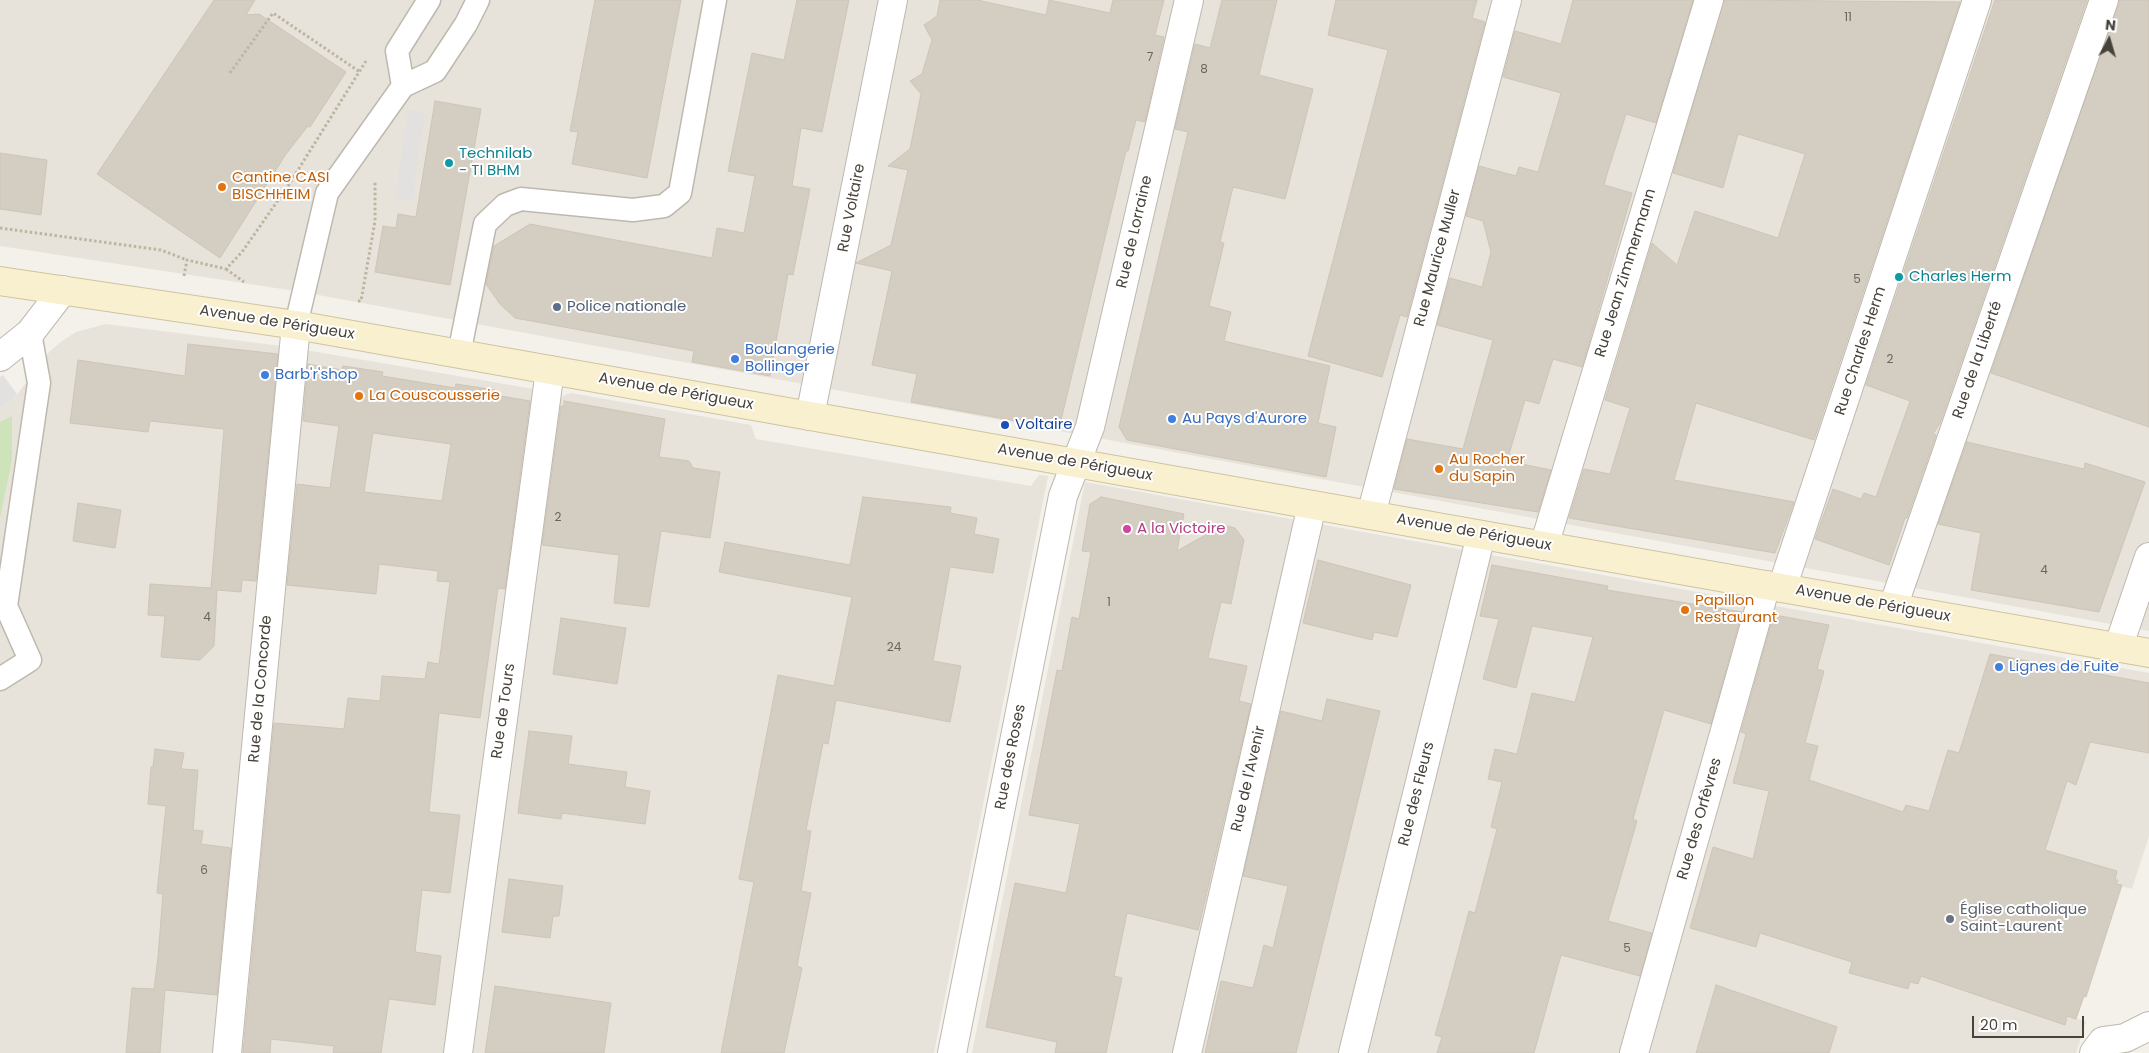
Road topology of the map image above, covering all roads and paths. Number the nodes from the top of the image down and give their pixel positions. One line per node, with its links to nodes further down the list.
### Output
1 (429, 0): 13 (lane)
2 (478, 0): 13 (lane)
3 (715, 0): 23 (lane)
4 (893, 0): 26 (street, Rue Voltaire)
5 (1189, 0): 27 (street, Rue de Lorraine)
6 (1506, 0): 29 (street, Rue Maurice Muller)
7 (1709, 0): 31 (street, Rue Jean Zimmermann)
8 (1977, 0): 33 (street, Rue Charles Herm)
9 (2104, 0): 34 (street, Rue de la Liberté)
10 (368, 57): 11 (path)
11 (360, 72): 12 (path); 16 (path)
12 (230, 73)
13 (403, 86): 14 (lane)
14 (362, 142): 20 (path); 21 (lane)
15 (0, 228): 16 (path)
16 (187, 260): 18 (path)
17 (0, 281): 19 (street, Avenue de Périgueux)
18 (183, 281)
19 (63, 290): 21 (street, Avenue de Périgueux); 22 (street)
20 (361, 301)
21 (296, 325): 23 (street, Avenue de Périgueux); 39 (street, Rue de la Concorde)
22 (30, 333): 24 (street); 37 (lane)
23 (459, 354): 25 (street, Avenue de Périgueux)
24 (0, 357)
25 (550, 370): 26 (street, Avenue de Périgueux); 40 (street, Rue de Tours)
26 (810, 416): 27 (street, Avenue de Périgueux)
27 (1076, 463): 28 (street, Avenue de Périgueux); 41 (street, Rue des Roses)
28 (1312, 505): 29 (street, Avenue de Périgueux); 42 (street, Rue de l'Avenir)
29 (1371, 515): 30 (street, Avenue de Périgueux)
30 (1482, 534): 31 (street, Avenue de Périgueux); 43 (street, Rue des Fleurs)
31 (1544, 546): 33 (street, Avenue de Périgueux)
32 (2149, 557): 35 (street)
33 (1774, 587): 34 (street, Avenue de Périgueux); 44 (street, Rue des Orfèvres)
34 (1893, 607): 35 (street, Avenue de Périgueux)
35 (2118, 648): 36 (street, Avenue de Périgueux)
36 (2149, 653)
37 (0, 679)
38 (2149, 1026): 45 (street)
39 (227, 1053)
40 (458, 1053)
41 (952, 1053)
42 (1186, 1053)
43 (1353, 1053)
44 (1634, 1053)
45 (2094, 1053)

